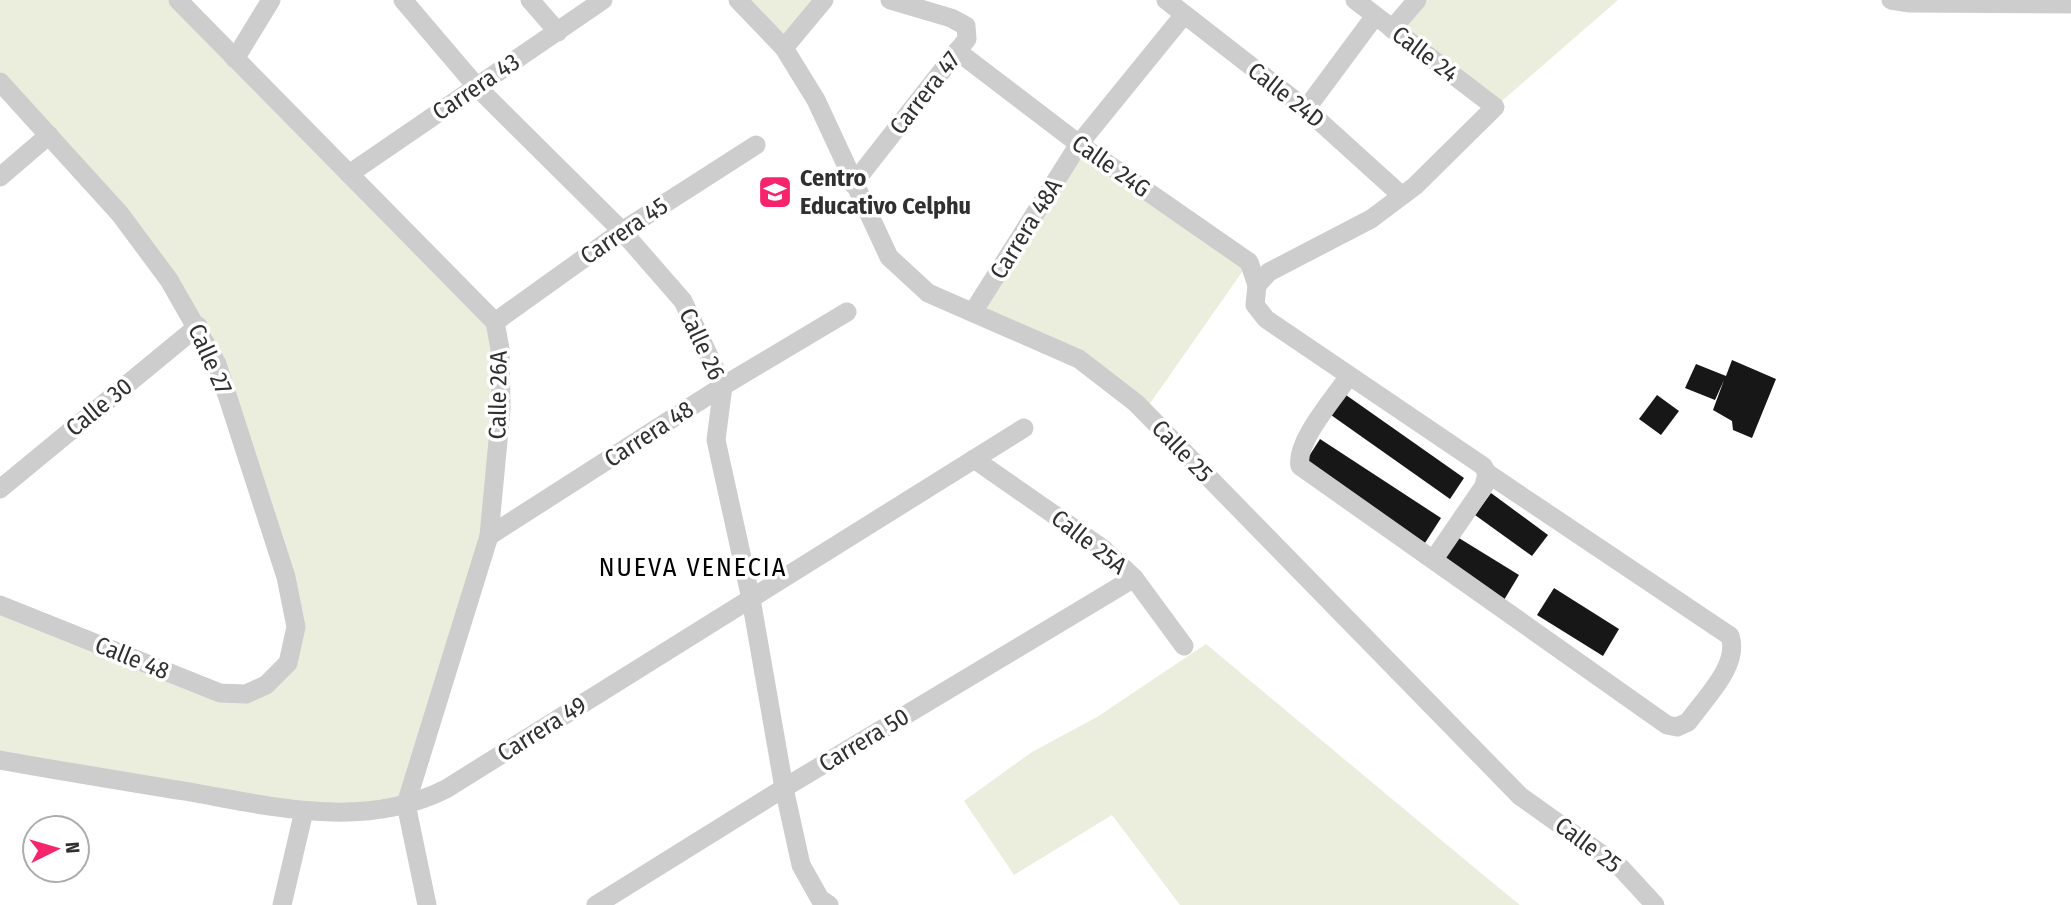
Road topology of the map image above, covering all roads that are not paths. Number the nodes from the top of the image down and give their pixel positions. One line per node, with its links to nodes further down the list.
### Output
1 (178, 0): 21 (street, Calle 26A)
2 (271, 0): 21 (street)
3 (403, 0): 23 (street, Calle 26)
4 (530, 0): 18 (street)
5 (603, 0): 18 (street, Carrera 43)
6 (738, 0): 19 (street, Calle 25)
7 (824, 0): 19 (street)
8 (890, 0): 20 (street, Carrera 47)
9 (1166, 0): 15 (street, Calle 24D)
10 (1355, 0): 16 (street, Calle 24)
11 (1417, 0): 17 (street)
12 (1904, 1): 13 (street)
13 (2034, 3): 14 (street)
14 (2071, 4)
15 (1183, 16): 24 (street, Calle 24D); 26 (street, Carrera 48A)
16 (1375, 16): 17 (street, Calle 24); 24 (street)
17 (1392, 29): 31 (street, Calle 24)
18 (558, 32): 23 (street, Carrera 43)
19 (784, 48): 30 (street, Calle 25)
20 (957, 51): 26 (street, Calle 24G); 30 (street, Carrera 47)
21 (235, 59): 28 (street, Calle 26A)
22 (0, 82): 25 (street, Calle 27)
23 (477, 87): 28 (street, Carrera 43); 32 (street, Calle 26)
24 (1306, 109): 31 (street, Calle 24D)
25 (48, 135): 29 (street); 37 (street, Calle 27)
26 (1079, 144): 33 (street, Calle 24G); 35 (street, Carrera 48A)
27 (757, 145): 32 (street, Carrera 45)
28 (349, 174): 36 (street, Calle 26A)
29 (0, 177)
30 (853, 184): 35 (street, Calle 25)
31 (1408, 191): 33 (street)
32 (622, 230): 36 (street, Carrera 45); 39 (street, Calle 26)
33 (1257, 285): 38 (street, Calle 24G)
34 (847, 312): 39 (street, Carrera 48)
35 (973, 312): 59 (street, Calle 25)
36 (495, 322): 44 (street, Calle 26A)
37 (198, 326): 43 (street, Calle 30); 50 (street, Calle 27)
38 (1349, 376): 42 (street, Calle 24G); 45 (street)
39 (723, 386): 44 (street, Carrera 48); 47 (street, Calle 26)
40 (1024, 428): 41 (street, Carrera 49)
41 (974, 459): 46 (street, Calle 25A); 47 (street, Carrera 49)
42 (1487, 473): 45 (street); 45 (street, Calle 24G)
43 (0, 489)
44 (489, 536): 53 (street, Calle 26A)
45 (1434, 559)
46 (1135, 578): 49 (street, Calle 25A); 52 (street, Carrera 50)
47 (751, 599): 52 (street, Calle 26); 53 (street, Carrera 49)
48 (0, 605): 50 (street, Calle 48)
49 (1184, 646)
50 (266, 685)
51 (0, 760): 54 (street, Carrera 49)
52 (784, 788): 57 (street, Carrera 50); 58 (street, Calle 26)
53 (406, 804): 54 (street, Carrera 49); 56 (street, Calle 26A)
54 (304, 811): 55 (street)
55 (282, 905)
56 (427, 905)
57 (596, 905)
58 (829, 905)
59 (1655, 905)

